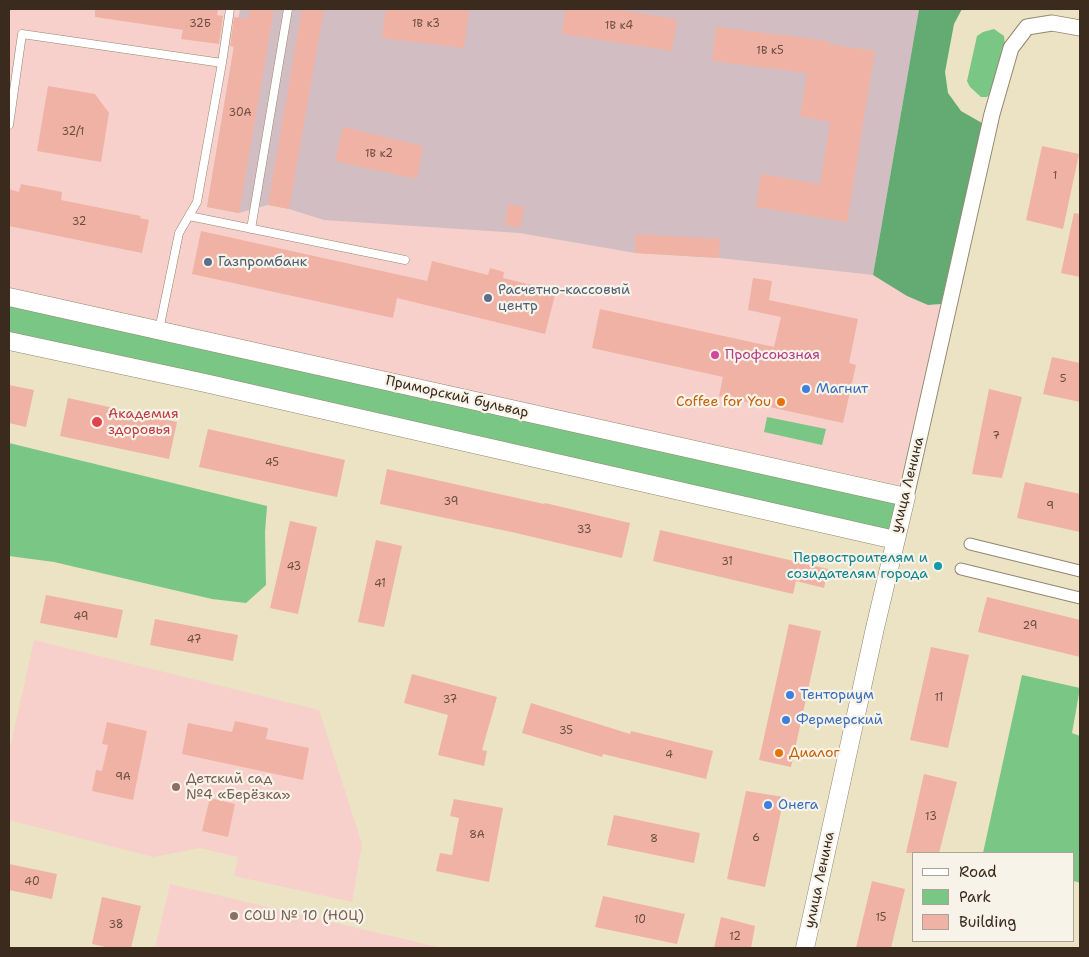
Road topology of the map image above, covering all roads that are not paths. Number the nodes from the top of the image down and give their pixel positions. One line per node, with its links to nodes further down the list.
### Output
1 (230, 9): 4 (lane)
2 (288, 9): 7 (lane)
3 (1080, 28): 12 (street, улица Ленина)
4 (222, 63): 5 (lane); 6 (lane)
5 (9, 125)
6 (189, 216): 7 (lane); 10 (lane)
7 (251, 229): 8 (lane)
8 (405, 260)
9 (9, 297): 10 (street, Приморский бульвар)
10 (159, 330): 12 (street, Приморский бульвар)
11 (9, 341): 13 (street)
12 (906, 497): 13 (street, улица Ленина)
13 (895, 540): 18 (street, улица Ленина)
14 (970, 544): 16 (street)
15 (961, 569): 17 (street)
16 (1080, 571)
17 (1080, 598)
18 (805, 948)

